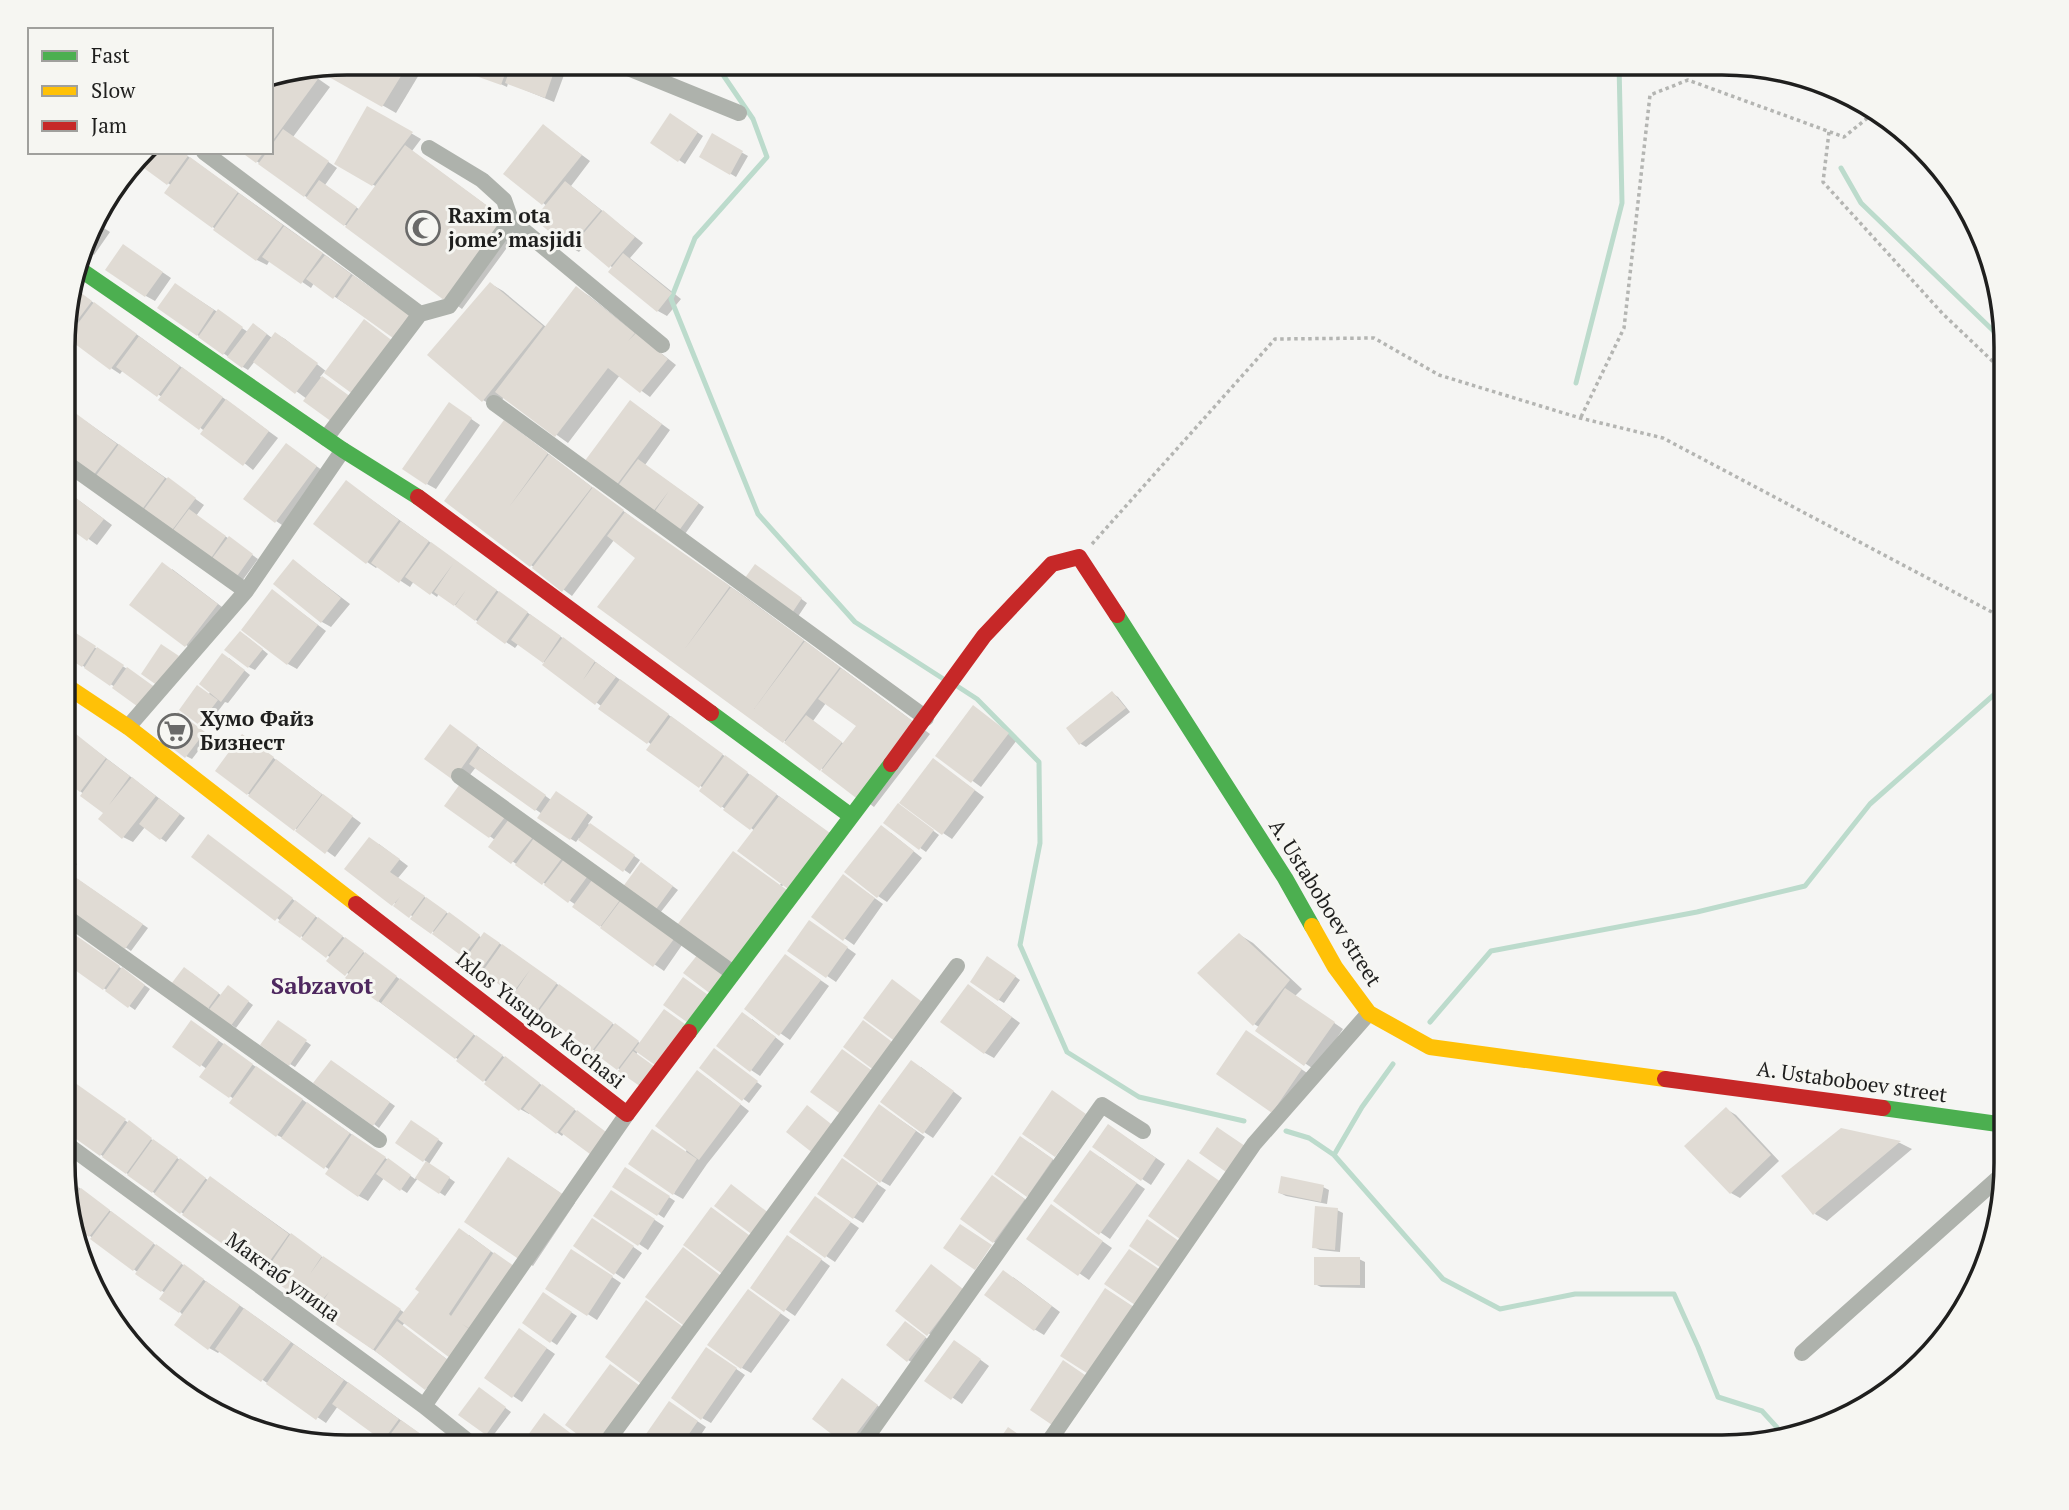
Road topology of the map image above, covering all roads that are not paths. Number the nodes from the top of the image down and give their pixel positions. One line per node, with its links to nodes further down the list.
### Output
1 (646, 75): 2 (street)
2 (739, 113)
3 (429, 148): 5 (street)
4 (207, 154): 7 (street)
5 (511, 220): 7 (street); 8 (street)
6 (86, 274): 10 (street)
7 (420, 314): 10 (street)
8 (662, 345)
9 (494, 403): 16 (street)
10 (326, 438): 11 (street)
11 (343, 450): 13 (street); 19 (street)
12 (75, 469): 13 (street)
13 (246, 591): 17 (street)
14 (956, 674): 16 (street, Ixlos Yusupov ko'chasi); 23 (street, A. Ustaboboev street)
15 (75, 692): 17 (street, Ixlos Yusupov ko'chasi)
16 (926, 718): 19 (street, Ixlos Yusupov ko'chasi)
17 (128, 727): 24 (street, Ixlos Yusupov ko'chasi)
18 (459, 776): 22 (street)
19 (851, 816): 22 (street, Ixlos Yusupov ko'chasi)
20 (75, 923): 27 (street)
21 (957, 966): 33 (street)
22 (733, 973): 24 (street, Ixlos Yusupov ko'chasi)
23 (1369, 1013): 25 (street, A. Ustaboboev street); 35 (street)
24 (627, 1114): 31 (street)
25 (1994, 1124)
26 (1143, 1131): 34 (street)
27 (379, 1140)
28 (75, 1150): 31 (street, Мактаб улица)
29 (1993, 1183): 30 (street)
30 (1802, 1353)
31 (424, 1406): 32 (street, Мактаб улица)
32 (459, 1435)
33 (612, 1435)
34 (868, 1435)
35 (1053, 1435)

